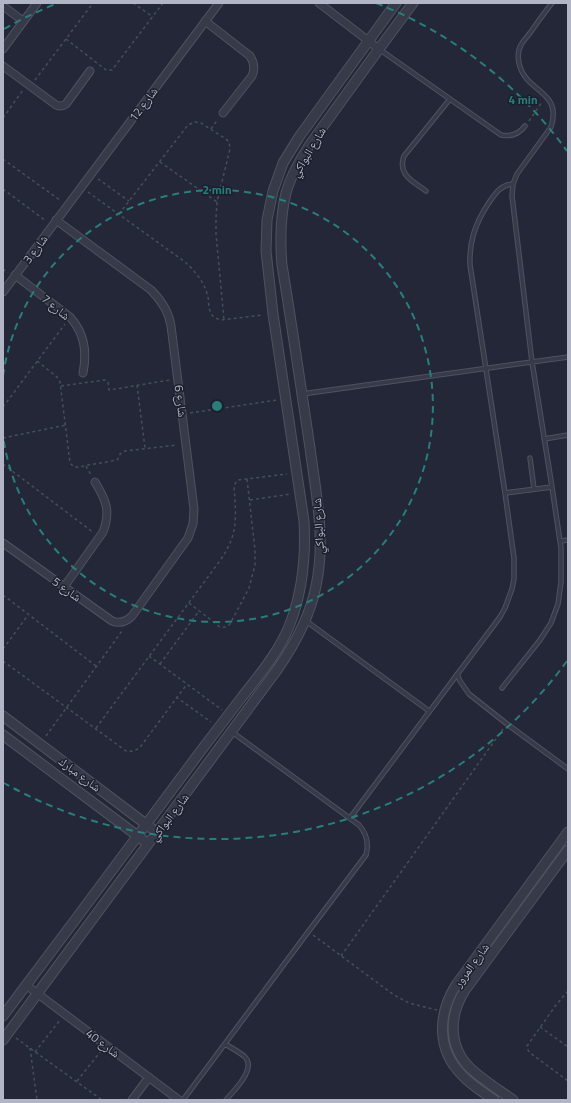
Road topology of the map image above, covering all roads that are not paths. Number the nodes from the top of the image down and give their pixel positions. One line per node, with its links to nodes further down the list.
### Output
1 (37, 3): 8 (street)
2 (219, 3): 9 (street, شارع 12)
3 (319, 3): 10 (street)
4 (396, 3): 10 (street, شارع البواكي)
5 (413, 3): 12 (street, شارع البواكي)
6 (552, 3): 18 (lane)
7 (3, 6): 8 (street)
8 (23, 21): 11 (street)
9 (205, 21): 16 (street); 20 (street, شارع 12)
10 (368, 41): 12 (street); 50 (street, شارع البواكي)
11 (3, 49)
12 (378, 49): 15 (lane); 28 (street, شارع البواكي)
13 (3, 66): 14 (street)
14 (90, 71)
15 (450, 99): 17 (lane); 19 (lane)
16 (223, 113)
17 (525, 126)
18 (513, 184): 25 (lane); 26 (lane)
19 (426, 191)
20 (67, 206): 21 (street, شارع 3)
21 (54, 223): 22 (street, شارع 3); 40 (street, شارع 6)
22 (15, 275): 23 (street, شارع 3); 27 (street, شارع 7)
23 (3, 292)
24 (568, 357): 25 (lane)
25 (532, 362): 26 (lane); 30 (lane)
26 (486, 368): 28 (lane); 35 (lane)
27 (83, 373)
28 (302, 394): 41 (street, شارع البواكي)
29 (568, 435): 30 (lane)
30 (544, 439): 33 (lane)
31 (530, 458): 34 (lane)
32 (95, 482): 39 (street)
33 (552, 486): 34 (lane); 37 (lane)
34 (534, 489): 35 (lane)
35 (505, 493): 42 (lane)
36 (568, 540): 37 (lane)
37 (560, 541): 43 (lane)
38 (3, 543): 39 (street, شارع 5)
39 (64, 587): 40 (street, شارع 5)
40 (132, 616)
41 (306, 621): 44 (lane); 46 (street, شارع البواكي)
42 (457, 674): 44 (lane); 48 (lane)
43 (502, 688)
44 (429, 711): 49 (lane)
45 (3, 716): 50 (street, شارع مبارك)
46 (232, 732): 49 (lane); 51 (street, شارع البواكي)
47 (3, 735): 53 (street, شارع مبارك)
48 (568, 769)
49 (350, 818): 60 (lane)
50 (146, 824): 51 (street, شارع مبارك); 53 (street, شارع البواكي)
51 (157, 832): 54 (street, شارع البواكي)
52 (568, 832): 66 (street, شارع المرور)
53 (138, 836): 54 (street, شارع مبارك); 56 (street, شارع البواكي)
54 (148, 844): 57 (street, شارع البواكي)
55 (568, 850): 67 (street, شارع المرور)
56 (26, 985): 57 (street, شارع 40); 58 (street, شارع البواكي)
57 (37, 993): 59 (street, شارع البواكي); 61 (street, شارع 40)
58 (3, 1016)
59 (6, 1036)
60 (225, 1044): 64 (lane); 65 (lane)
61 (149, 1077): 62 (street); 63 (street, شارع 40)
62 (132, 1100)
63 (179, 1100)
64 (183, 1100)
65 (226, 1100)
66 (494, 1100)
67 (513, 1100)

